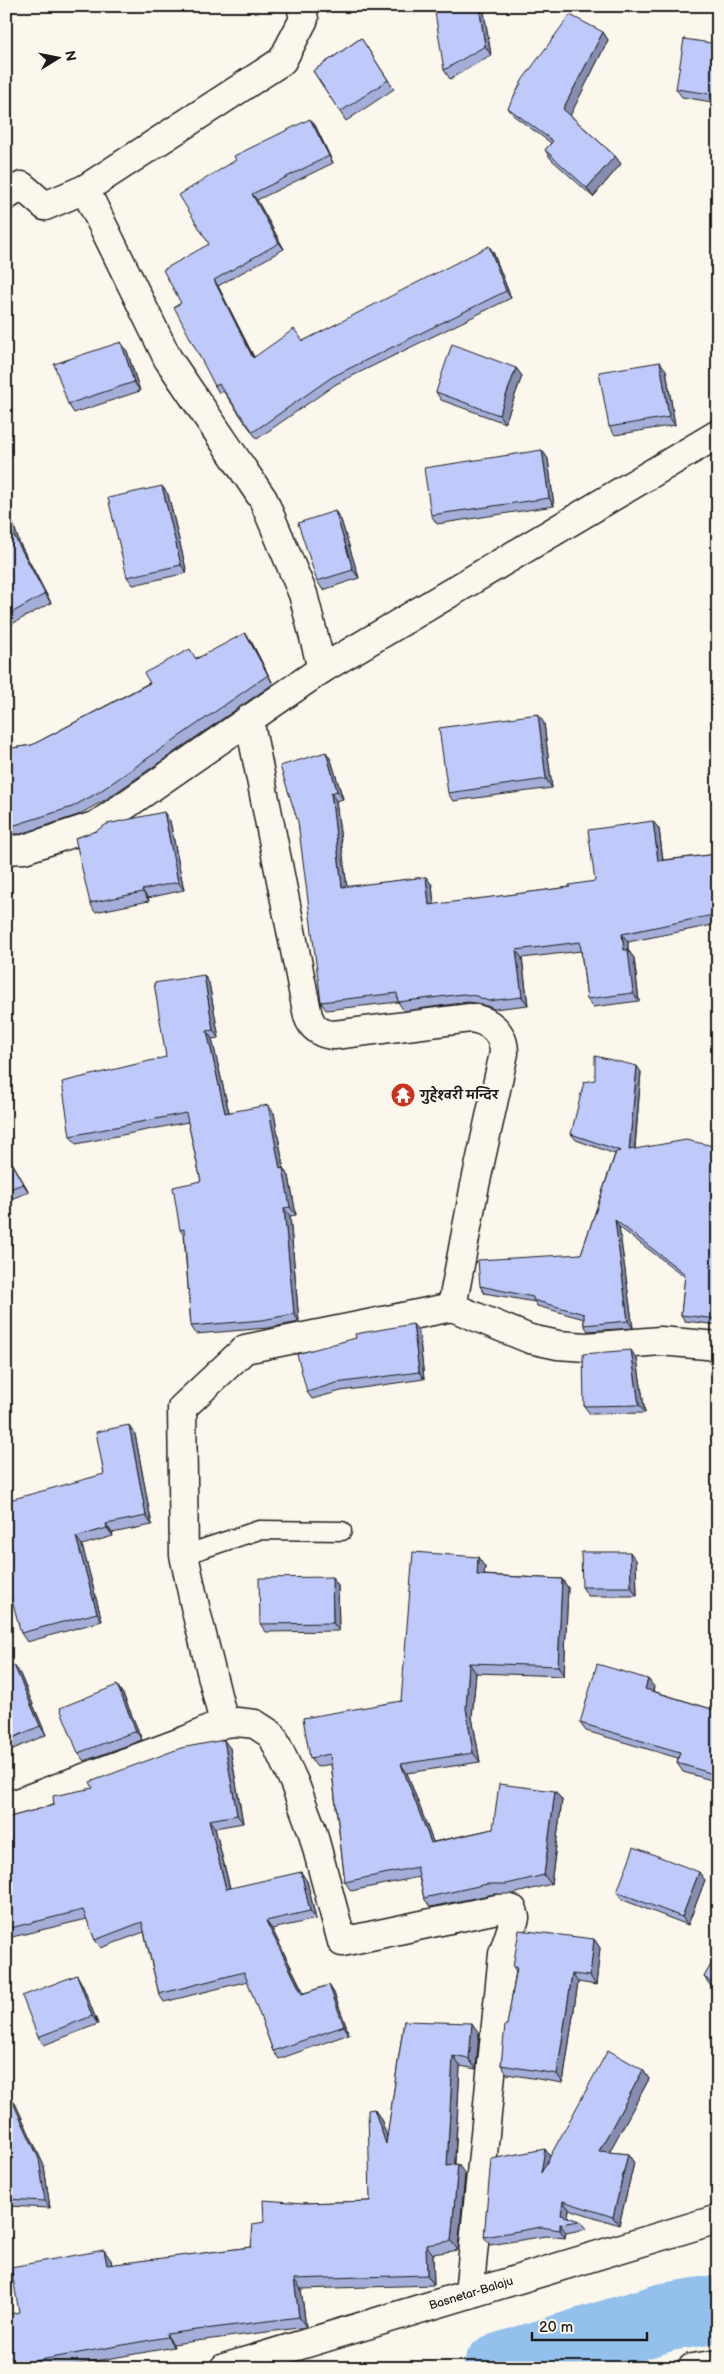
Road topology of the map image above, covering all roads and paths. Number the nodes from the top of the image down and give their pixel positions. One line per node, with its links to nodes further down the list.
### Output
1 (301, 6): 2 (street)
2 (85, 189): 3 (street); 5 (street)
3 (6, 196)
4 (718, 434): 5 (street)
5 (322, 669): 6 (street)
6 (249, 719): 7 (street); 8 (street)
7 (6, 850)
8 (452, 1306): 9 (street); 11 (street)
9 (718, 1346)
10 (342, 1531): 11 (lane)
11 (184, 1555): 12 (street)
12 (224, 1723): 13 (street); 15 (street)
13 (6, 1807)
14 (718, 2219): 15 (street, Basnetar-Balaju)
15 (469, 2294): 17 (street, Basnetar-Balaju)
16 (718, 2364): 18 (street)
17 (224, 2368)
18 (692, 2368)

